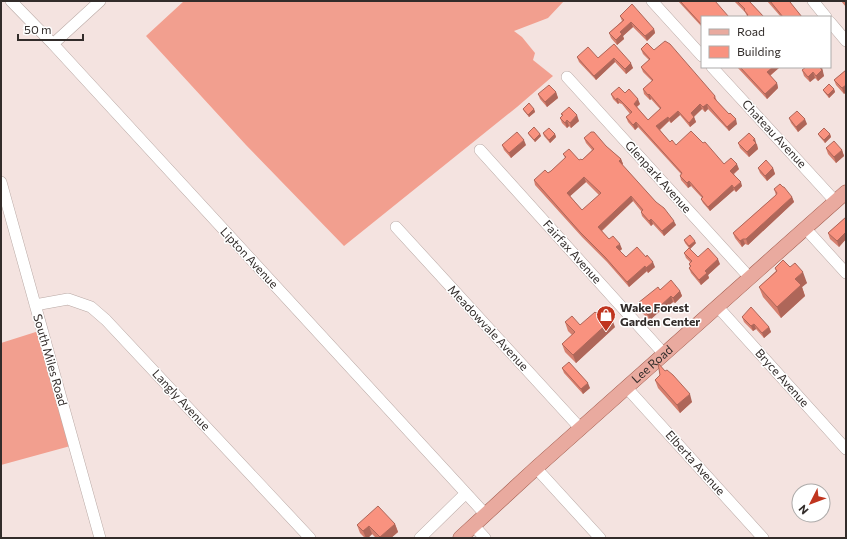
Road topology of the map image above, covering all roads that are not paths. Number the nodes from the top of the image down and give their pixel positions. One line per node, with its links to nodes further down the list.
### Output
1 (11, 1): 8 (street, Lipton Avenue)
2 (100, 1): 8 (street)
3 (652, 1): 9 (street)
4 (813, 1): 5 (street)
5 (825, 16)
6 (831, 23): 7 (street)
7 (846, 41)
8 (53, 44): 27 (street, Lipton Avenue)
9 (701, 55)
10 (713, 68): 15 (street, Chateau Avenue)
11 (567, 77): 19 (street, Glenpark Avenue)
12 (480, 150): 22 (street, Fairfax Avenue)
13 (1, 182): 20 (street, South Miles Road)
14 (846, 192): 15 (main road, Lee Road)
15 (835, 201): 17 (main road, Lee Road)
16 (396, 227): 24 (street, Meadowvale Avenue)
17 (805, 228): 18 (street); 19 (main road, Lee Road)
18 (846, 273)
19 (750, 278): 21 (main road, Lee Road)
20 (35, 305): 30 (street, South Miles Road); 31 (street, Langly Avenue)
21 (717, 306): 22 (main road, Lee Road); 25 (street, Bryce Avenue)
22 (664, 354): 23 (main road, Lee Road)
23 (626, 387): 24 (main road, Lee Road); 36 (street, Elberta Avenue)
24 (580, 428): 26 (main road, Lee Road)
25 (846, 449)
26 (536, 468): 28 (main road, Lee Road); 35 (street)
27 (465, 494): 28 (street, Lipton Avenue); 32 (street)
28 (486, 516): 29 (main road, Lee Road)
29 (474, 526): 33 (main road, Lee Road); 34 (street)
30 (100, 538)
31 (310, 538)
32 (420, 538)
33 (460, 538)
34 (485, 538)
35 (600, 538)
36 (763, 538)

